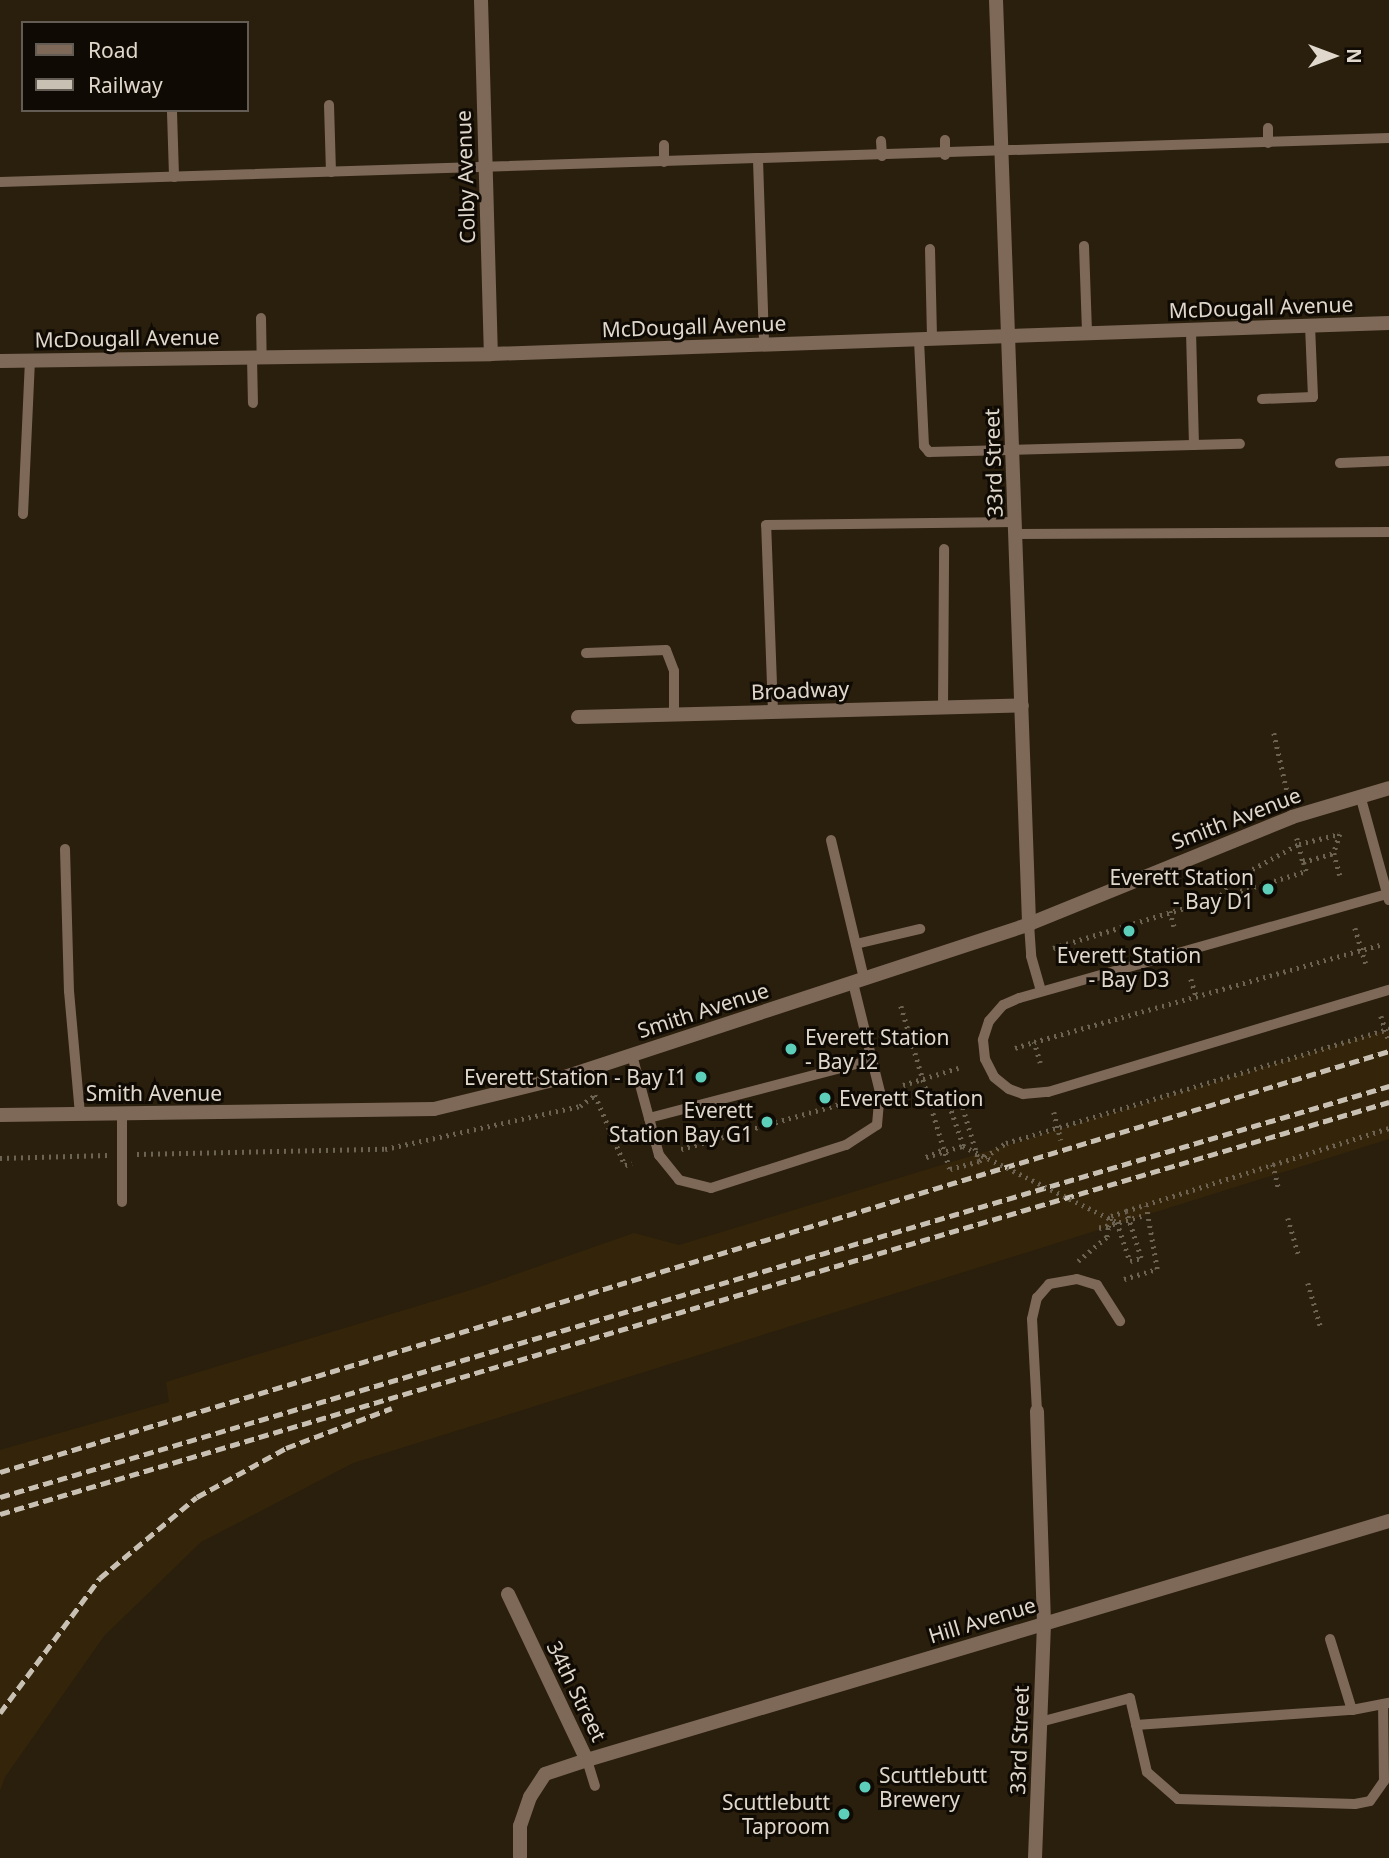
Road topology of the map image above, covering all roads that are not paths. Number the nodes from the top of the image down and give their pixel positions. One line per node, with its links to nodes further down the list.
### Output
1 (481, 0): 18 (street, Colby Avenue)
2 (996, 0): 13 (street, 33rd Street)
3 (330, 105): 19 (lane)
4 (172, 112): 20 (lane)
5 (1347, 127): 9 (lane)
6 (1268, 128): 11 (lane)
7 (1389, 138): 9 (lane)
8 (945, 140): 14 (lane)
9 (1347, 140): 11 (lane)
10 (881, 141): 15 (lane)
11 (1268, 143): 13 (lane)
12 (664, 145): 17 (lane)
13 (1000, 153): 14 (lane); 29 (street, 33rd Street)
14 (945, 155): 15 (lane)
15 (882, 156): 16 (lane)
16 (758, 160): 17 (lane); 31 (lane)
17 (664, 162): 18 (lane)
18 (485, 167): 19 (lane); 32 (street, Colby Avenue)
19 (331, 172): 20 (lane)
20 (174, 177): 21 (lane)
21 (0, 182)
22 (1084, 246): 28 (lane)
23 (930, 249): 30 (lane)
24 (261, 318): 33 (lane)
25 (1389, 323): 26 (street, McDougall Avenue)
26 (1310, 326): 27 (street, McDougall Avenue); 36 (lane)
27 (1191, 331): 28 (street, McDougall Avenue); 39 (lane)
28 (1087, 334): 29 (street, McDougall Avenue)
29 (1010, 337): 30 (street, McDougall Avenue); 40 (street, 33rd Street)
30 (926, 340): 31 (street, McDougall Avenue); 40 (lane)
31 (764, 345): 32 (street, McDougall Avenue)
32 (491, 354): 33 (street, McDougall Avenue)
33 (257, 357): 35 (street, McDougall Avenue); 37 (lane)
34 (0, 361): 35 (street, McDougall Avenue)
35 (30, 361): 43 (lane)
36 (1262, 399)
37 (253, 403)
38 (1240, 444): 39 (lane)
39 (1194, 445): 40 (lane)
40 (1013, 451): 44 (street, 33rd Street)
41 (1389, 461): 42 (lane)
42 (1340, 463)
43 (23, 514)
44 (1016, 528): 45 (lane); 48 (street, 33rd Street); 50 (lane)
45 (1389, 532)
46 (944, 549): 49 (lane)
47 (586, 653): 51 (lane)
48 (1022, 705): 49 (street, Broadway); 58 (street, 33rd Street)
49 (943, 708): 50 (street, Broadway)
50 (773, 712): 51 (street, Broadway)
51 (674, 715): 52 (street, Broadway)
52 (578, 717)
53 (1389, 788): 54 (street, Smith Avenue)
54 (1360, 795): 57 (lane); 58 (street, Smith Avenue)
55 (831, 840): 60 (lane)
56 (65, 849): 68 (lane)
57 (1388, 897): 63 (lane)
58 (1029, 924): 61 (street, Smith Avenue); 63 (lane)
59 (920, 929): 60 (lane)
60 (856, 944): 61 (lane)
61 (859, 981): 64 (street, Smith Avenue); 65 (lane)
62 (1389, 990): 63 (lane)
63 (1041, 991)
64 (632, 1055): 66 (street, Smith Avenue); 69 (lane)
65 (872, 1059): 69 (lane); 69 (lane)
66 (122, 1114): 68 (street, Smith Avenue); 70 (lane)
67 (0, 1115): 68 (street, Smith Avenue)
68 (80, 1115)
69 (649, 1118)
70 (122, 1202)
71 (1120, 1321): 72 (lane)
72 (1037, 1411): 75 (street, 33rd Street)
73 (1389, 1521): 75 (street, Hill Avenue)
74 (508, 1594): 81 (street, 34th Street)
75 (1044, 1623): 79 (street, 33rd Street); 81 (street, Hill Avenue)
76 (1330, 1639): 78 (lane)
77 (1386, 1703): 78 (lane); 80 (lane)
78 (1352, 1710): 80 (lane)
79 (1040, 1722): 80 (lane); 84 (street, 33rd Street)
80 (1136, 1725)
81 (587, 1760): 82 (lane); 83 (street, 34th Street)
82 (595, 1786)
83 (520, 1858)
84 (1035, 1858)

